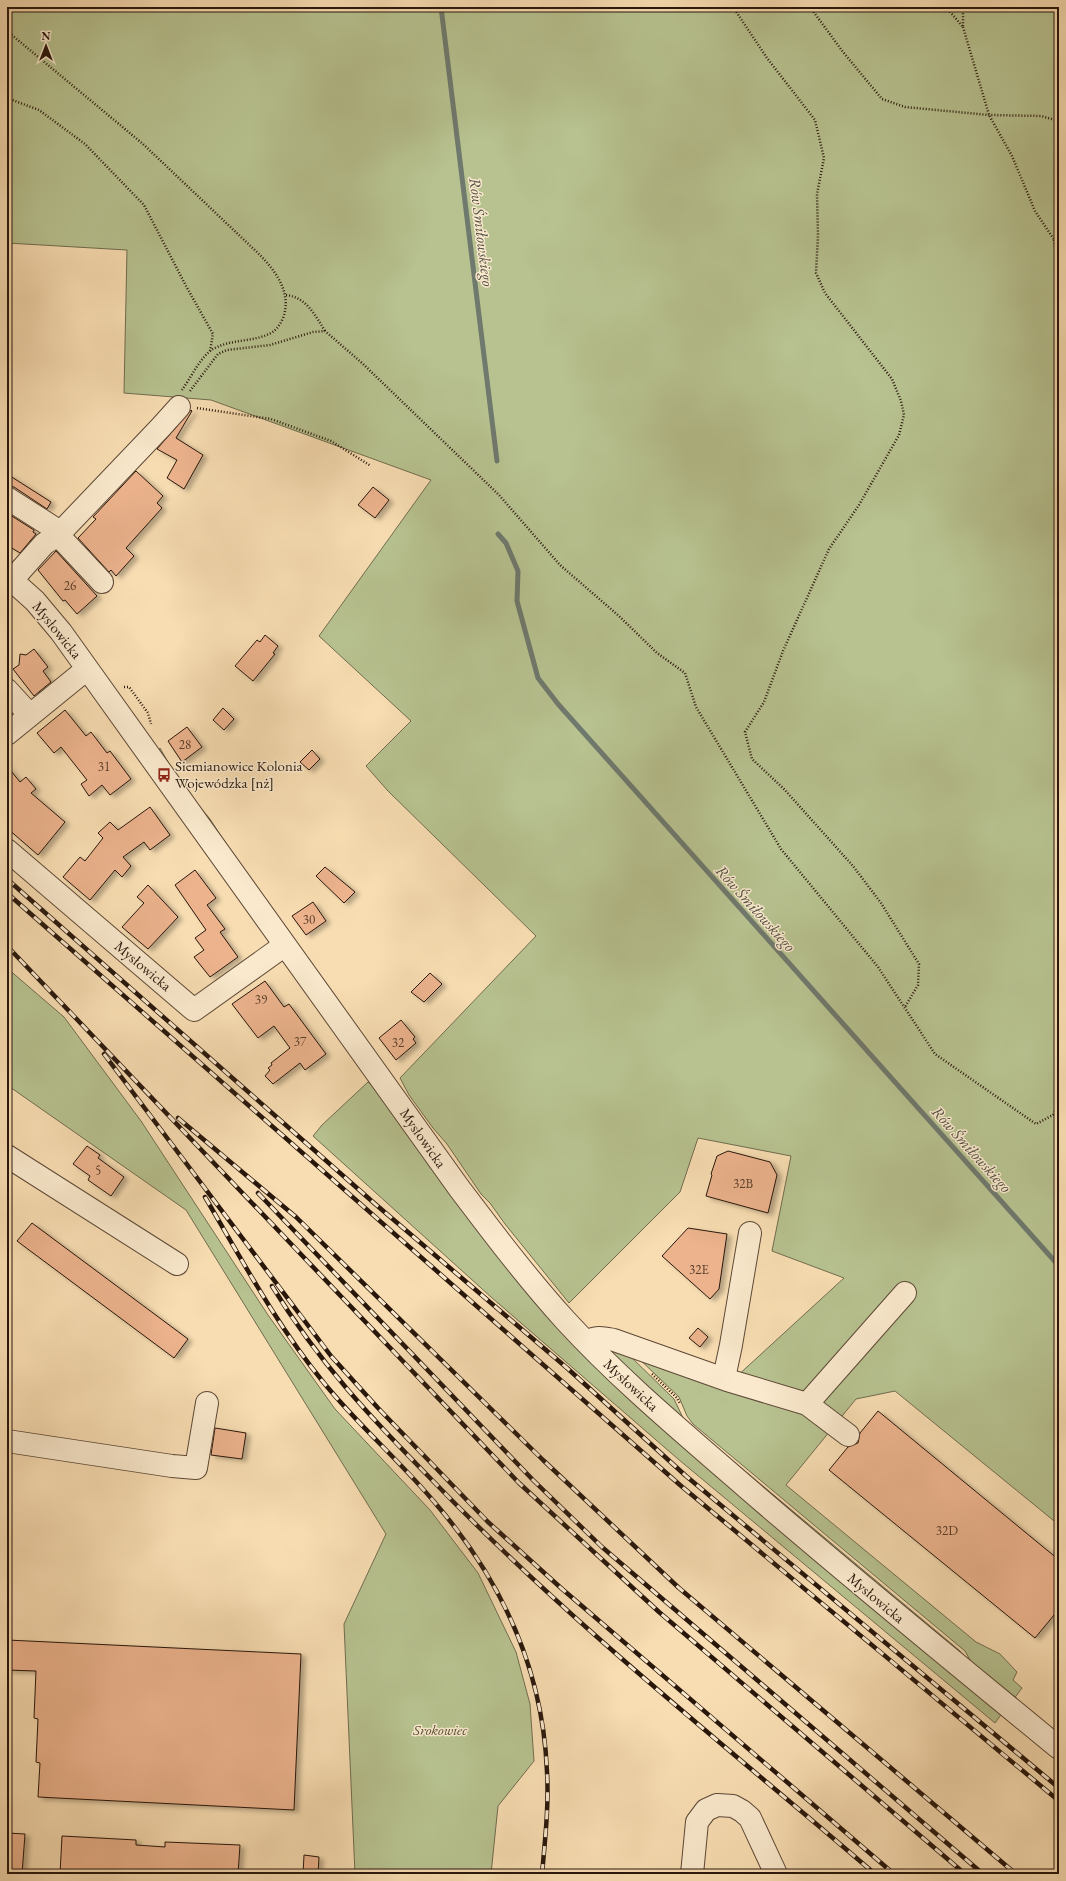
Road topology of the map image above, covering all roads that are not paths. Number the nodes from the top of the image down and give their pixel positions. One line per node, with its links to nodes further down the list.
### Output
1 (178, 401): 3 (street)
2 (7, 498): 3 (street)
3 (56, 532): 4 (street); 5 (street)
4 (10, 578): 6 (street, Mysłowicka)
5 (102, 582)
6 (87, 669): 8 (street, Mysłowicka); 11 (street, Mysłowicka)
7 (7, 690): 8 (street)
8 (30, 715): 9 (street, Mysłowicka)
9 (7, 734)
10 (7, 850): 11 (street, Mysłowicka)
11 (285, 946): 16 (street, Mysłowicka)
12 (7, 1156): 14 (street)
13 (750, 1233): 17 (street)
14 (177, 1264)
15 (905, 1293): 19 (street)
16 (586, 1342): 17 (street); 22 (street, Mysłowicka)
17 (724, 1378): 19 (street)
18 (207, 1403): 21 (street)
19 (807, 1404): 20 (street)
20 (848, 1435)
21 (7, 1441)
22 (1059, 1748)
23 (692, 1874): 24 (street)
24 (776, 1874)

